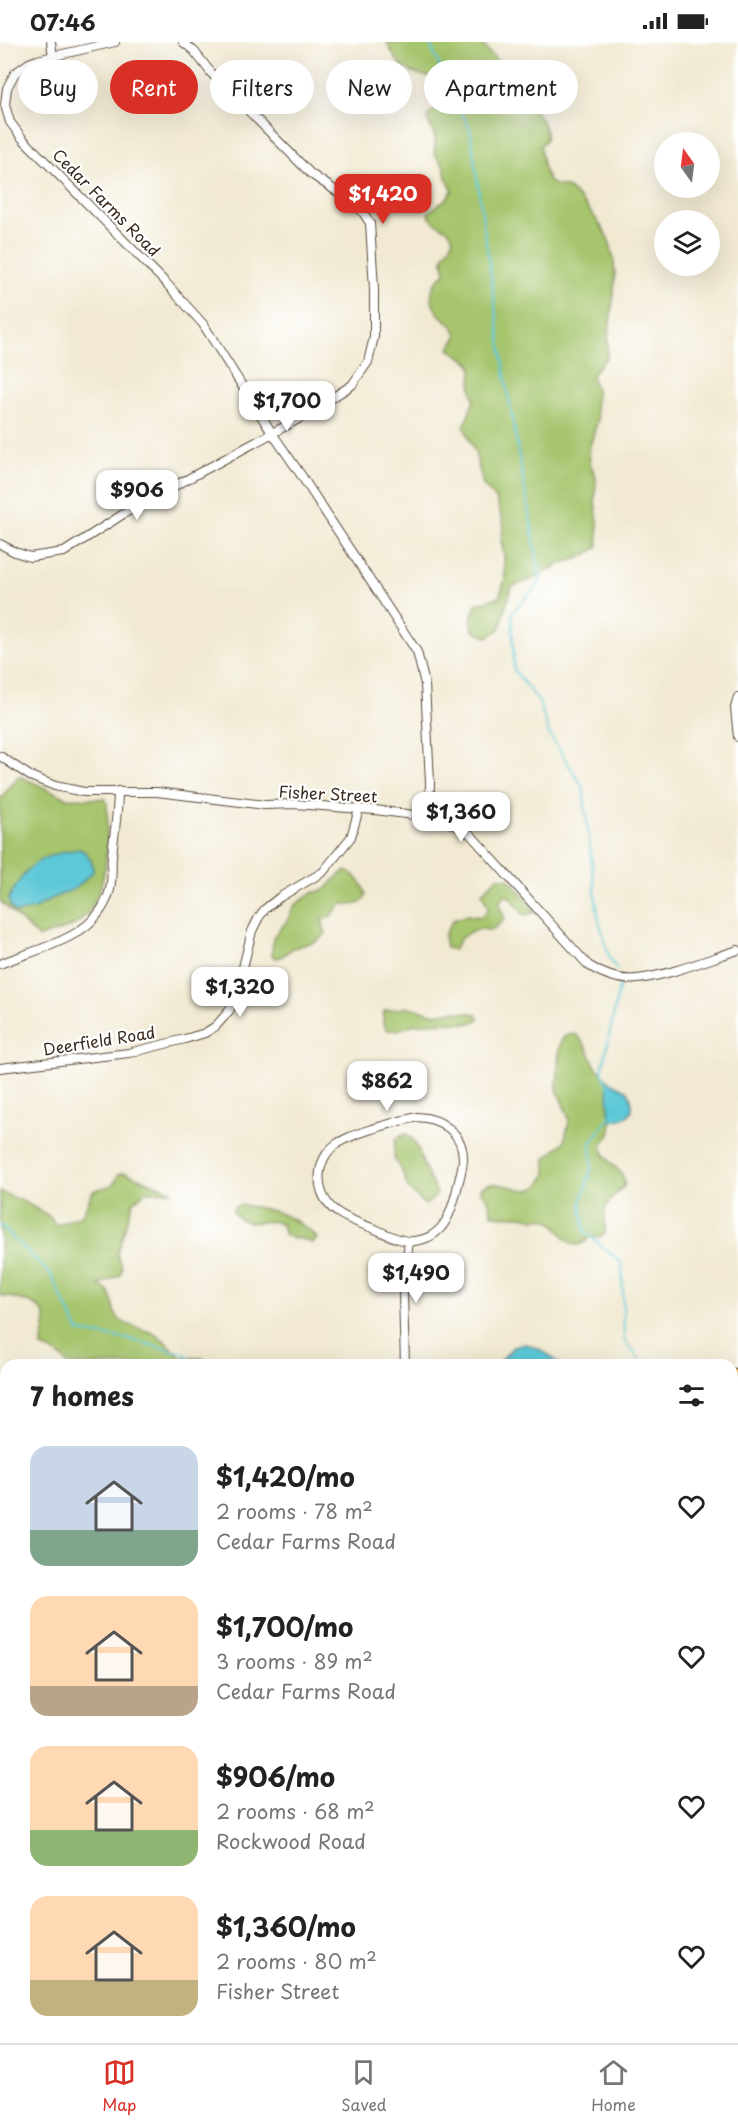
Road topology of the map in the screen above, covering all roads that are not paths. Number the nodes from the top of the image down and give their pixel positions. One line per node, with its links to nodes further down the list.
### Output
1 (51, 42): 4 (street)
2 (115, 42): 4 (street, Cedar Farms Road)
3 (183, 42): 5 (street)
4 (53, 57): 5 (street, Cedar Farms Road)
5 (272, 433): 6 (street); 12 (street, Cedar Farms Road)
6 (0, 544)
7 (738, 697): 8 (street)
8 (738, 737)
9 (0, 756): 10 (street, Fisher Street)
10 (118, 791): 11 (street, Fisher Street); 14 (street)
11 (359, 810): 12 (street, Fisher Street); 15 (street, Deerfield Road)
12 (429, 817): 13 (street, Fisher Street)
13 (738, 950)
14 (0, 964)
15 (0, 1068)
16 (409, 1241): 16 (street); 17 (street)
17 (405, 1359)

